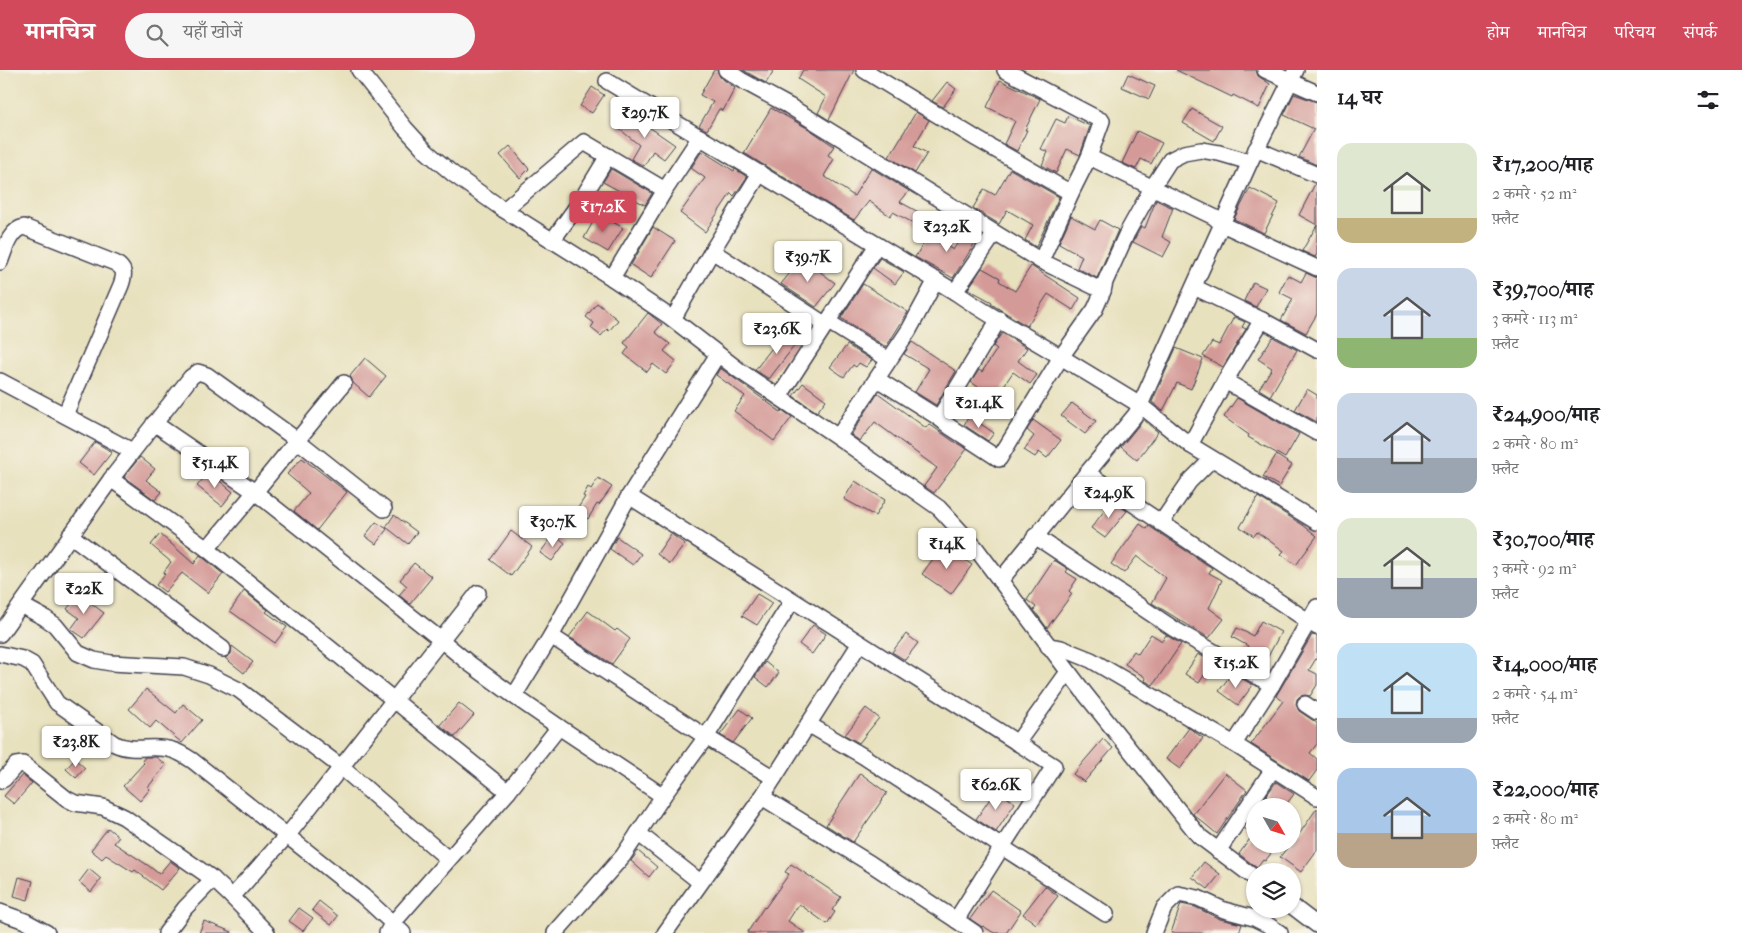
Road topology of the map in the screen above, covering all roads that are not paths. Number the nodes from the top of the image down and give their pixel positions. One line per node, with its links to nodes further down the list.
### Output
1 (359, 70): 18 (street)
2 (726, 70): 20 (street)
3 (864, 70): 17 (street)
4 (1005, 70): 12 (street)
5 (1265, 70): 6 (street)
6 (1294, 75): 8 (street); 11 (street)
7 (607, 81): 9 (street)
8 (1317, 93)
9 (700, 137): 13 (street); 16 (street)
10 (608, 156): 16 (street); 18 (street); 21 (street)
11 (1253, 156): 14 (street); 15 (street); 19 (street)
12 (1089, 157): 15 (street); 17 (street)
13 (760, 173): 22 (street); 23 (street)
14 (1317, 175)
15 (1152, 188): 19 (street); 30 (street)
16 (665, 190): 27 (street)
17 (1071, 193): 24 (street)
18 (504, 210): 21 (street)
19 (1222, 224): 26 (street); 29 (street)
20 (995, 233): 24 (street); 31 (street)
21 (552, 241): 27 (street)
22 (877, 245): 28 (street); 35 (street)
23 (712, 251): 32 (street); 35 (street)
24 (1041, 260): 30 (street)
25 (0, 262): 46 (street)
26 (1317, 268)
27 (612, 278): 32 (street)
28 (936, 280): 31 (street); 39 (street)
29 (1194, 287): 34 (street); 45 (street)
30 (1103, 290): 38 (street)
31 (955, 292): 33 (street)
32 (672, 319): 37 (street)
33 (999, 319): 38 (street); 47 (street)
34 (1262, 320): 36 (street); 41 (street)
35 (826, 323): 39 (street); 44 (street)
36 (1317, 350)
37 (718, 354): 44 (street); 58 (street)
38 (1060, 356): 45 (street); 47 (street)
39 (889, 360): 40 (street)
40 (877, 378): 47 (street); 50 (street)
41 (1225, 380): 49 (street); 52 (street)
42 (0, 381): 46 (street)
43 (344, 383): 51 (street)
44 (779, 397): 50 (street)
45 (1140, 405): 52 (street); 55 (street)
46 (65, 415): 53 (street)
47 (939, 418)
48 (154, 423): 51 (street); 53 (street); 57 (street)
49 (1317, 433)
50 (838, 437): 65 (street)
51 (297, 440): 57 (street); 59 (street)
52 (1190, 445): 54 (street)
53 (132, 451): 56 (street)
54 (1212, 459): 60 (street); 61 (street)
55 (1086, 473): 61 (street); 63 (street)
56 (111, 479): 62 (street); 64 (street)
57 (255, 492): 64 (street); 73 (street)
58 (629, 496): 67 (street); 72 (street)
59 (384, 509)
60 (1317, 520)
61 (1161, 523): 70 (street)
62 (70, 535): 68 (street); 76 (street)
63 (1036, 536): 65 (street); 79 (street)
64 (208, 548): 81 (street)
65 (1000, 581): 75 (street)
66 (478, 593): 73 (street)
67 (792, 600): 74 (street); 84 (street)
68 (20, 605): 71 (street); 87 (street)
69 (1317, 607): 70 (street)
70 (1313, 624): 79 (street)
71 (0, 634)
72 (552, 636): 80 (street); 84 (street)
73 (440, 640): 80 (street); 81 (street)
74 (860, 643): 82 (street); 85 (street)
75 (1048, 646): 78 (street); 86 (street)
76 (223, 649)
77 (0, 654): 96 (street)
78 (1068, 672): 85 (street); 98 (street)
79 (1272, 685): 86 (street)
80 (514, 696): 83 (street)
81 (395, 699): 87 (street); 91 (street)
82 (808, 724): 89 (street); 97 (street)
83 (560, 727): 91 (street); 92 (street)
84 (706, 737): 89 (street); 92 (street)
85 (1017, 743): 97 (street)
86 (1234, 744): 88 (street)
87 (341, 768): 96 (street); 99 (street)
88 (1273, 769): 94 (street); 98 (street)
89 (774, 778): 93 (street)
90 (0, 781): 101 (street)
91 (508, 792): 99 (street)
92 (663, 796): 95 (street)
93 (762, 796): 102 (street); 107 (street)
94 (1317, 797)
95 (638, 833): 102 (street); 113 (street)
96 (288, 835): 103 (street); 109 (street)
97 (1002, 848): 106 (street); 107 (street)
98 (1218, 850): 100 (street)
99 (448, 859): 109 (street)
100 (1246, 871)
101 (214, 879): 103 (street); 111 (street)
102 (700, 882): 114 (street)
103 (232, 897): 112 (street)
104 (0, 912): 110 (street)
105 (1301, 913): 108 (street)
106 (1106, 914)
107 (956, 920): 115 (street)
108 (1317, 925)
109 (394, 930)
110 (47, 933)
111 (166, 933)
112 (267, 933)
113 (555, 933)
114 (665, 933)
115 (975, 933)
116 (1154, 933): 117 (street)
117 (1280, 933)

